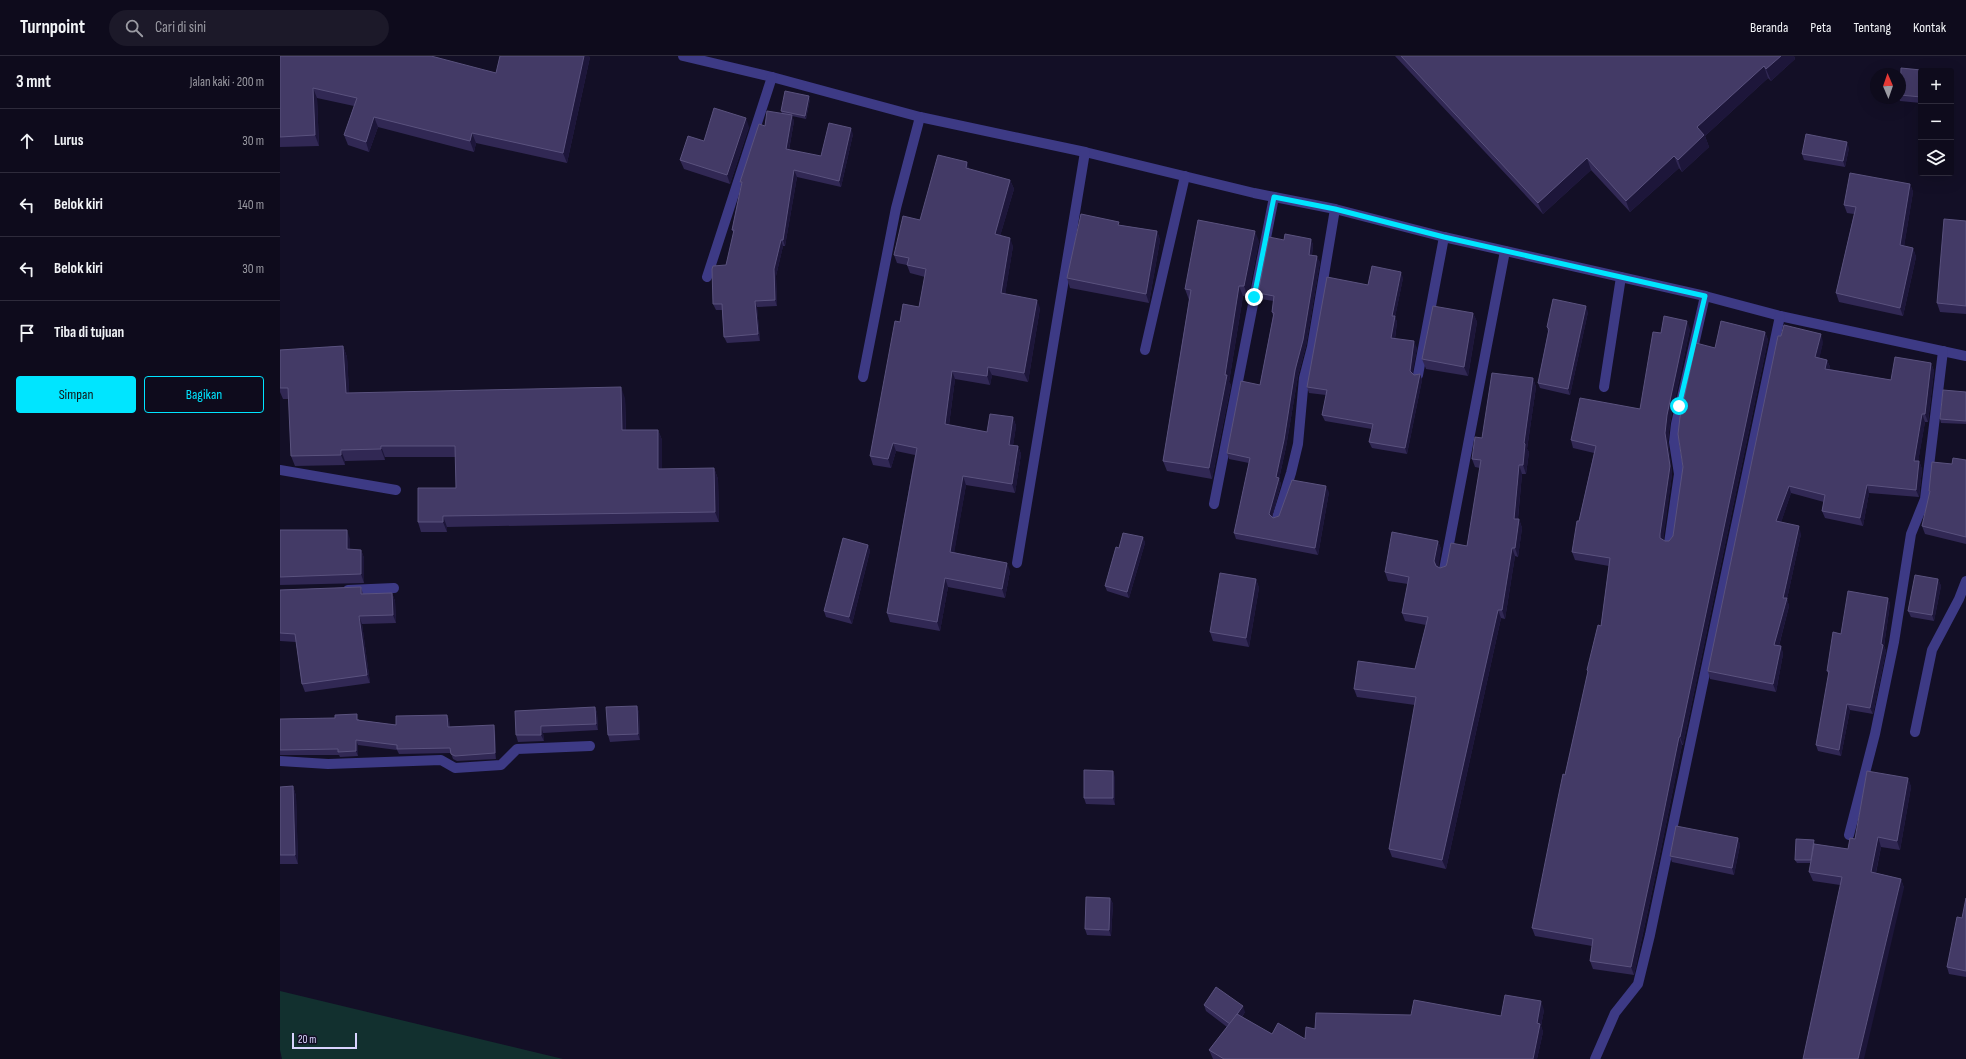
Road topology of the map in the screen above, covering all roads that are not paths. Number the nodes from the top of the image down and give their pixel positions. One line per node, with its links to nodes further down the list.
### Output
1 (683, 56): 2 (street)
2 (772, 77): 3 (street); 10 (street)
3 (920, 117): 4 (street); 18 (street)
4 (1085, 152): 5 (street); 25 (street)
5 (1185, 176): 6 (street); 14 (street)
6 (1274, 197): 7 (street); 22 (street)
7 (1335, 209): 8 (street); 23 (street)
8 (1444, 237): 9 (street); 17 (street)
9 (1505, 251): 11 (street); 26 (street)
10 (707, 277)
11 (1621, 277): 12 (street); 19 (street)
12 (1705, 296): 13 (street); 24 (street)
13 (1780, 316): 15 (street); 34 (street)
14 (1145, 350)
15 (1943, 351): 16 (street); 33 (street)
16 (1966, 356)
17 (1418, 375)
18 (863, 377)
19 (1604, 387)
20 (280, 470): 21 (street)
21 (396, 490)
22 (1214, 504)
23 (1276, 518)
24 (1668, 543)
25 (1017, 562)
26 (1444, 570)
27 (1966, 581): 30 (street)
28 (394, 588): 29 (street)
29 (341, 590)
30 (1915, 732)
31 (590, 746): 32 (street)
32 (280, 761)
33 (1848, 835)
34 (1595, 1059)

